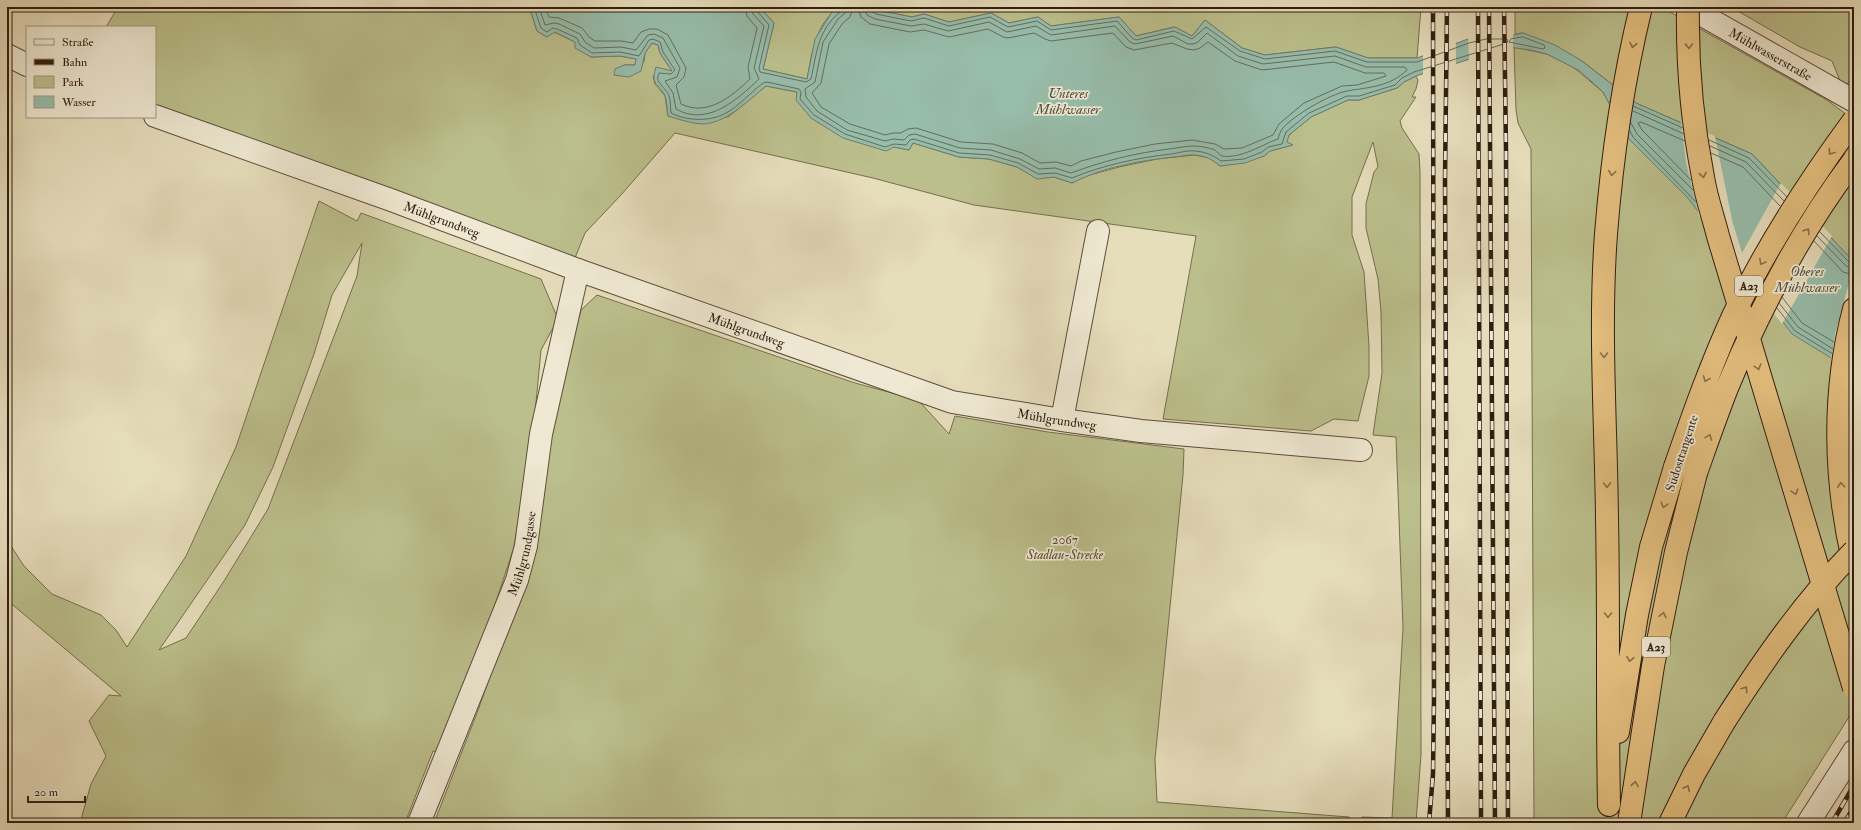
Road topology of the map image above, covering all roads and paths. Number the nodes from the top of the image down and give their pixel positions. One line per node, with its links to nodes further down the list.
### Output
1 (1642, 7): 18 (highway, one-way to 18)
2 (1688, 7): 5 (street, Mühlwasserstraße); 16 (highway, one-way to 16, bridge)
3 (7, 55): 4 (street)
4 (26, 64)
5 (1854, 101)
6 (156, 116): 10 (street, Mühlgrundweg)
7 (1854, 120): 18 (highway, Südosttangente / A23, one-way to 18, bridge)
8 (1854, 160): 20 (highway, Südosttangente / A23, one-way to 8, bridge)
9 (1098, 231): 12 (street)
10 (578, 270): 12 (street, Mühlgrundweg); 19 (street, Mühlgrundgasse)
11 (1854, 309): 15 (highway, one-way to 11)
12 (1062, 420): 13 (street, Mühlgrundweg)
13 (1361, 450)
14 (1854, 551): 21 (highway, one-way to 14, bridge)
15 (1854, 564)
16 (1854, 688)
17 (1854, 751): 22 (street)
18 (1607, 814)
19 (419, 823)
20 (1629, 823)
21 (1670, 823)
22 (1808, 823)

